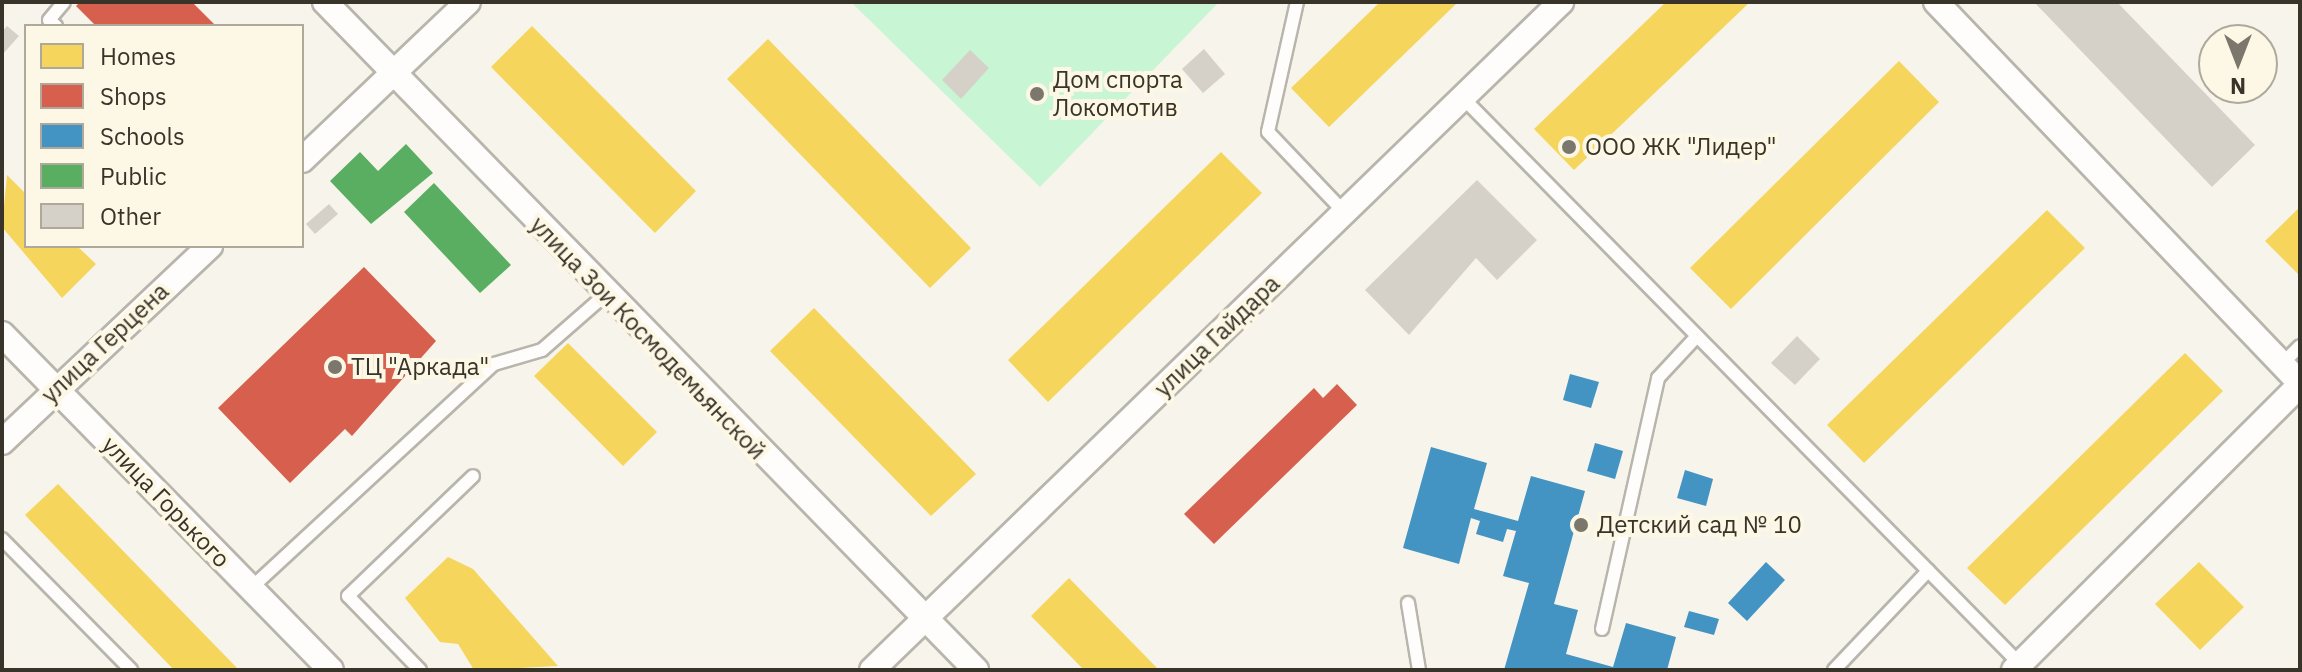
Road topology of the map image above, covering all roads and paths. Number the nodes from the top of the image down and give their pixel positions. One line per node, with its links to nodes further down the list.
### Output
1 (64, 2): 7 (lane)
2 (325, 2): 8 (street, улица Зои Космодемьянской)
3 (468, 2): 8 (street)
4 (1297, 2): 11 (lane)
5 (1561, 2): 9 (street, улица Гайдара)
6 (1936, 2): 17 (street)
7 (54, 24)
8 (394, 74): 10 (street); 13 (street, улица Зои Космодемьянской)
9 (1463, 98): 11 (street, улица Гайдара); 15 (lane)
10 (304, 158)
11 (1345, 213): 26 (street, улица Гайдара)
12 (208, 248): 19 (street, улица Герцена)
13 (604, 296): 24 (lane); 26 (street, улица Зои Космодемьянской)
14 (2, 334): 19 (street, улица Горького)
15 (1697, 336): 23 (lane); 27 (lane)
16 (2300, 346): 17 (lane)
17 (2282, 364): 18 (street)
18 (2300, 384): 28 (street)
19 (56, 389): 20 (street, улица Герцена); 24 (street, улица Горького)
20 (2, 442)
21 (473, 476): 31 (lane)
22 (2, 539): 29 (lane)
23 (1928, 571): 28 (lane); 35 (lane)
24 (251, 588): 30 (street, улица Горького)
25 (1408, 603): 34 (lane)
26 (924, 619): 32 (street, улица Гайдара); 33 (street, улица Зои Космодемьянской)
27 (1602, 629)
28 (2017, 667)
29 (131, 670)
30 (331, 670)
31 (420, 670)
32 (872, 670)
33 (976, 670)
34 (1419, 670)
35 (1834, 670)

